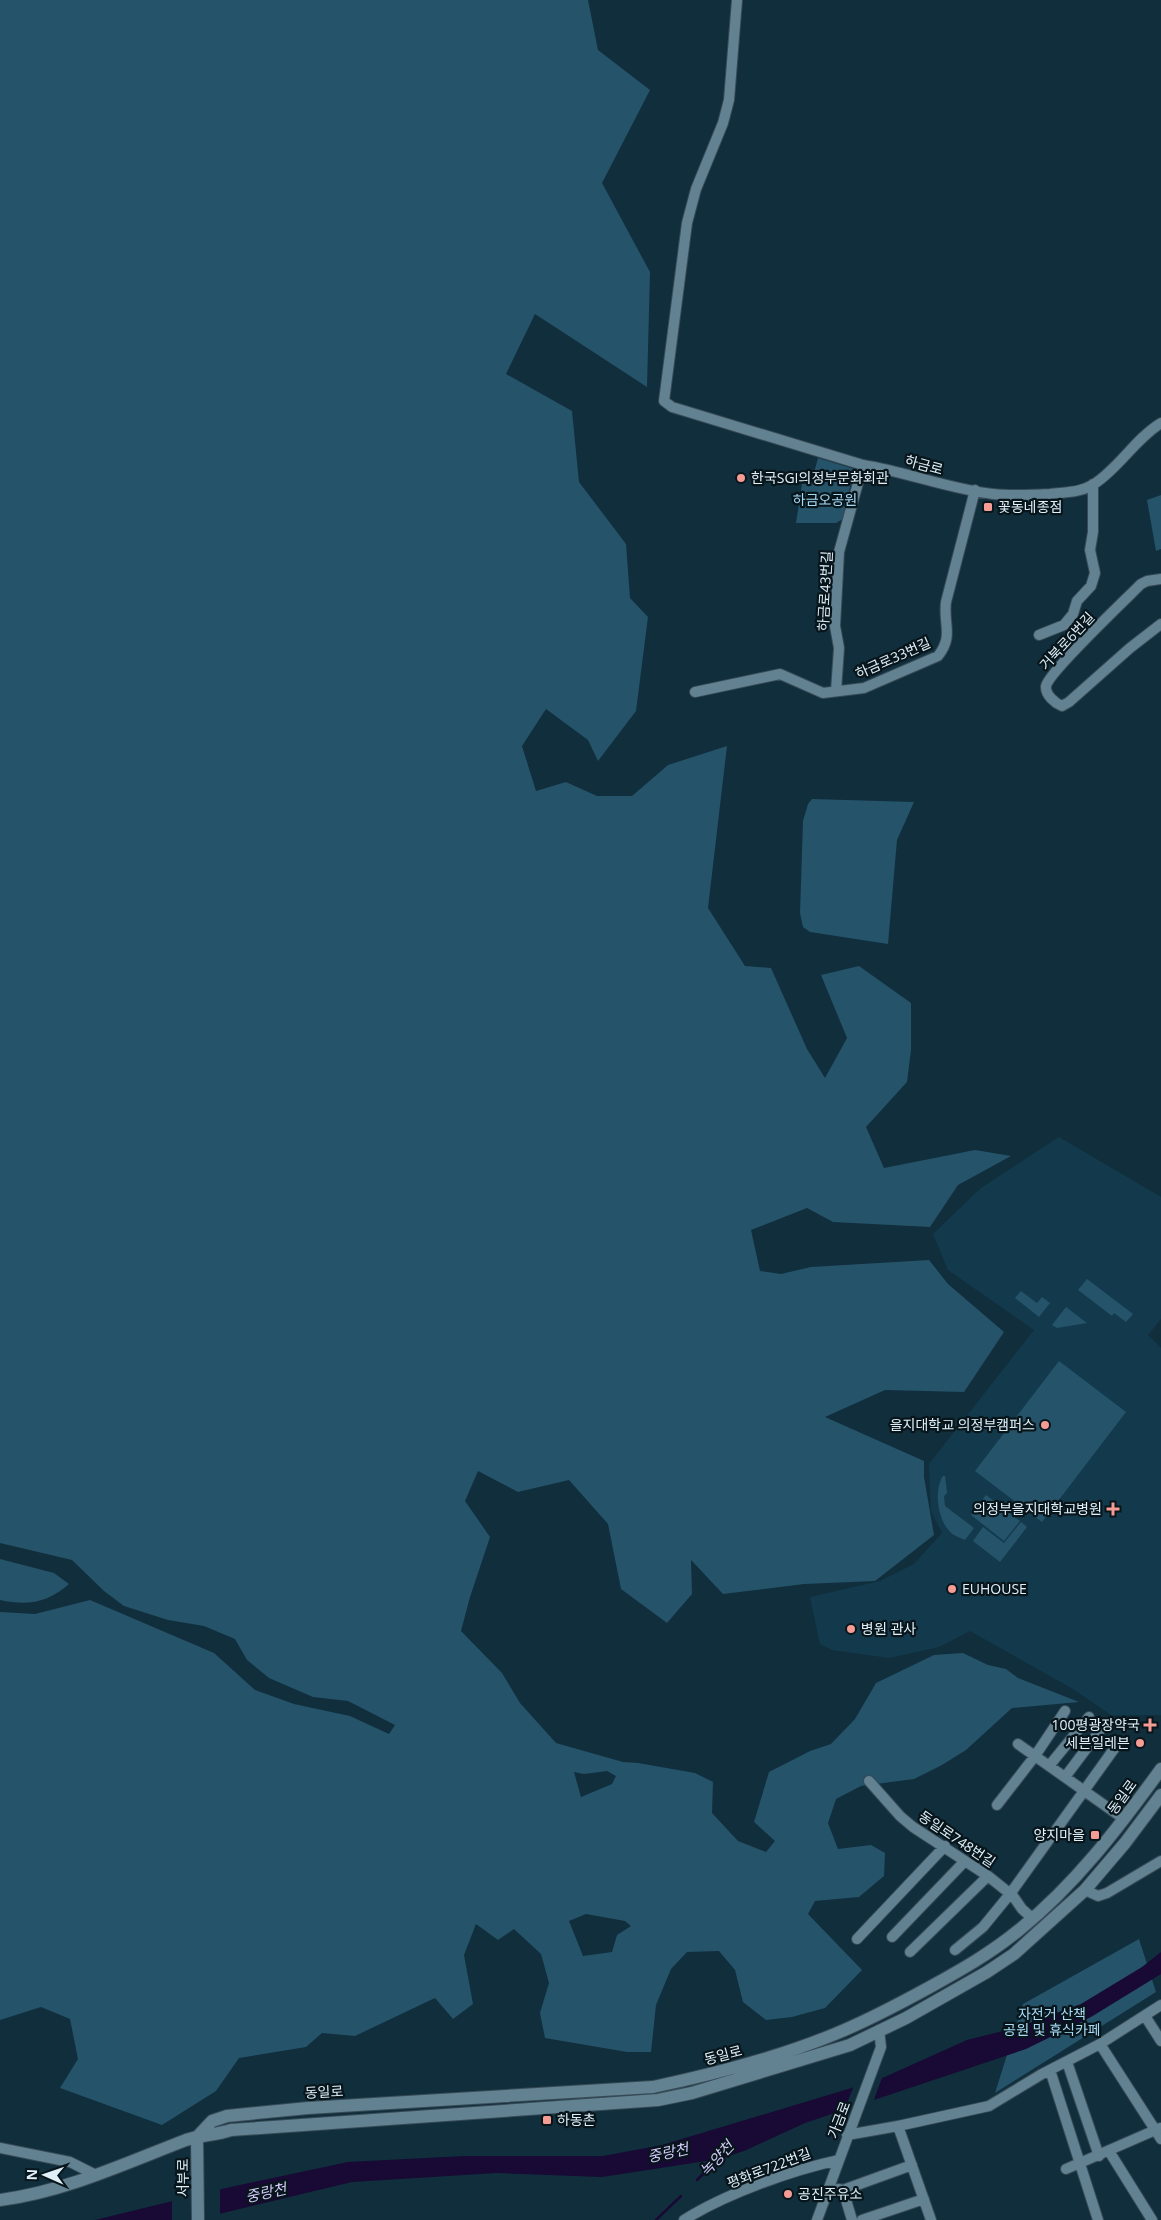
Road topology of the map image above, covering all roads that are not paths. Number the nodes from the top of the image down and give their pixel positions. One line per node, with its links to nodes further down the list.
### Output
1 (737, 0): 3 (street, 하금로)
2 (1161, 422): 4 (street, 하금로)
3 (863, 465): 5 (street, 하금로); 9 (street, 하금로43번길)
4 (1094, 484): 5 (street, 하금로); 8 (street)
5 (975, 490): 9 (street, 하금로33번길)
6 (1161, 579): 7 (street, 거북로6번길)
7 (1161, 624)
8 (1040, 635)
9 (836, 691): 10 (street, 하금로33번길)
10 (695, 692)
11 (1065, 1711): 16 (street)
12 (1089, 1717): 17 (street)
13 (1099, 1732): 19 (street)
14 (1119, 1742): 21 (street)
15 (1018, 1744): 16 (street)
16 (1035, 1756): 17 (street); 23 (street)
17 (1049, 1766): 19 (street)
18 (1161, 1769): 24 (street, 동일로)
19 (1065, 1777): 21 (street)
20 (869, 1781): 25 (street, 동일로748번길)
21 (1084, 1791): 24 (street); 30 (street)
22 (1161, 1795): 29 (street, 동일로)
23 (997, 1805)
24 (1124, 1819): 31 (street, 동일로)
25 (945, 1846): 27 (street, 동일로748번길); 33 (street)
26 (1161, 1861): 29 (street)
27 (964, 1862): 28 (street, 동일로748번길); 32 (street)
28 (988, 1876): 30 (street, 동일로748번길); 35 (street)
29 (1085, 1890): 38 (street, 동일로)
30 (1010, 1894): 31 (street, 동일로748번길); 34 (street)
31 (1032, 1918): 46 (street, 동일로)
32 (892, 1937)
33 (857, 1939)
34 (955, 1950)
35 (910, 1952)
36 (1161, 2005): 37 (street)
37 (1145, 2016): 39 (street); 40 (street)
38 (879, 2030): 45 (street, 가금로); 46 (street, 동일로)
39 (1161, 2041)
40 (1100, 2044): 41 (street); 44 (street)
41 (1067, 2062): 42 (street); 49 (street)
42 (1050, 2070): 43 (street); 51 (street)
43 (898, 2126): 45 (street); 52 (street)
44 (1159, 2132): 48 (street)
45 (847, 2135): 50 (street, 가금로)
46 (198, 2137): 54 (street, 동일로); 60 (street, 서부로)
47 (0, 2148): 54 (street)
48 (1109, 2151): 49 (street); 67 (street)
49 (1099, 2156): 51 (street)
50 (839, 2160): 55 (street, 가금로); 59 (street, 평화로722번길)
51 (1080, 2164): 53 (street); 66 (street)
52 (912, 2165): 56 (street); 57 (street)
53 (1066, 2169)
54 (96, 2174): 58 (street, 동일로)
55 (830, 2186): 56 (street); 62 (street, 가금로)
56 (843, 2190): 63 (street)
57 (924, 2199): 64 (street); 65 (street)
58 (0, 2200)
59 (695, 2217): 61 (street, 평화로722번길)
60 (198, 2220)
61 (684, 2220)
62 (817, 2220)
63 (852, 2220)
64 (862, 2220)
65 (931, 2220)
66 (1098, 2220)
67 (1152, 2220)

